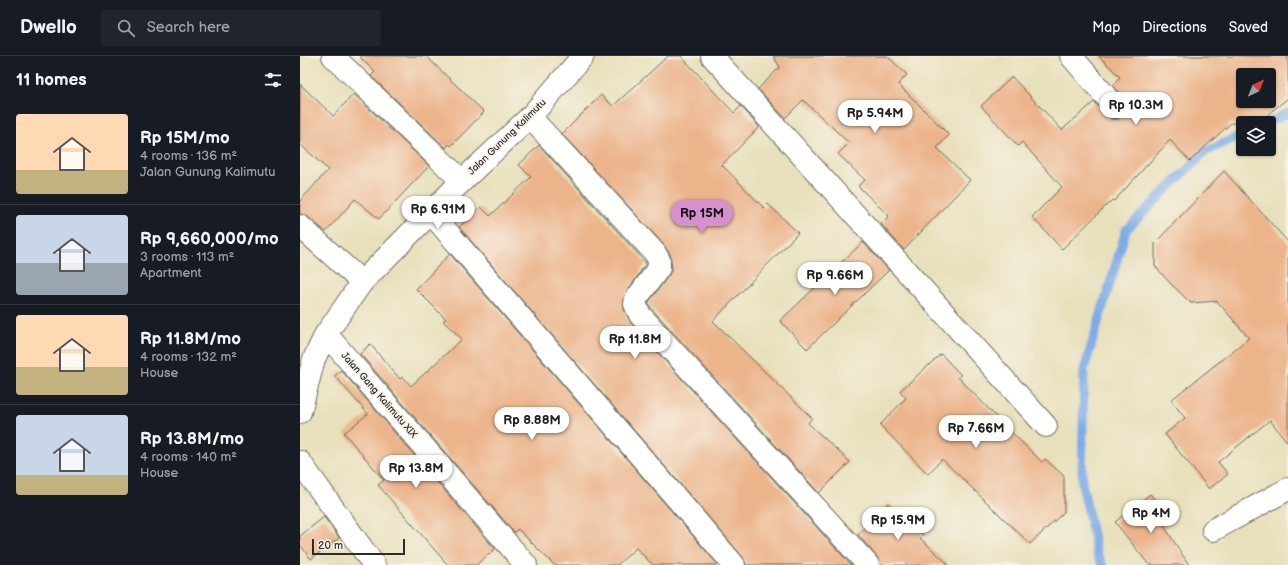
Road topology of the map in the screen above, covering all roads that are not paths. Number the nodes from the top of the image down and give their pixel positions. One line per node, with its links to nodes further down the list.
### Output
1 (333, 56): 7 (street)
2 (583, 56): 6 (street, Jalan Gunung Kalimutu)
3 (712, 56): 13 (street)
4 (1071, 56): 5 (street)
5 (1115, 107)
6 (530, 117): 7 (street, Jalan Gunung Kalimutu); 20 (street)
7 (462, 181): 8 (street, Jalan Gunung Kalimutu)
8 (431, 213): 10 (street, Jalan Gunung Kalimutu); 19 (street)
9 (300, 226): 10 (street)
10 (362, 282): 11 (street, Jalan Gunung Kalimutu)
11 (326, 334): 12 (street, Jalan Gunung Kalimutu); 18 (street, Jalan Gang Kalimutu XIX)
12 (300, 412)
13 (1046, 426)
14 (300, 462): 17 (street)
15 (1288, 489): 16 (street)
16 (1213, 530)
17 (374, 565)
18 (526, 565)
19 (734, 565)
20 (868, 565)

